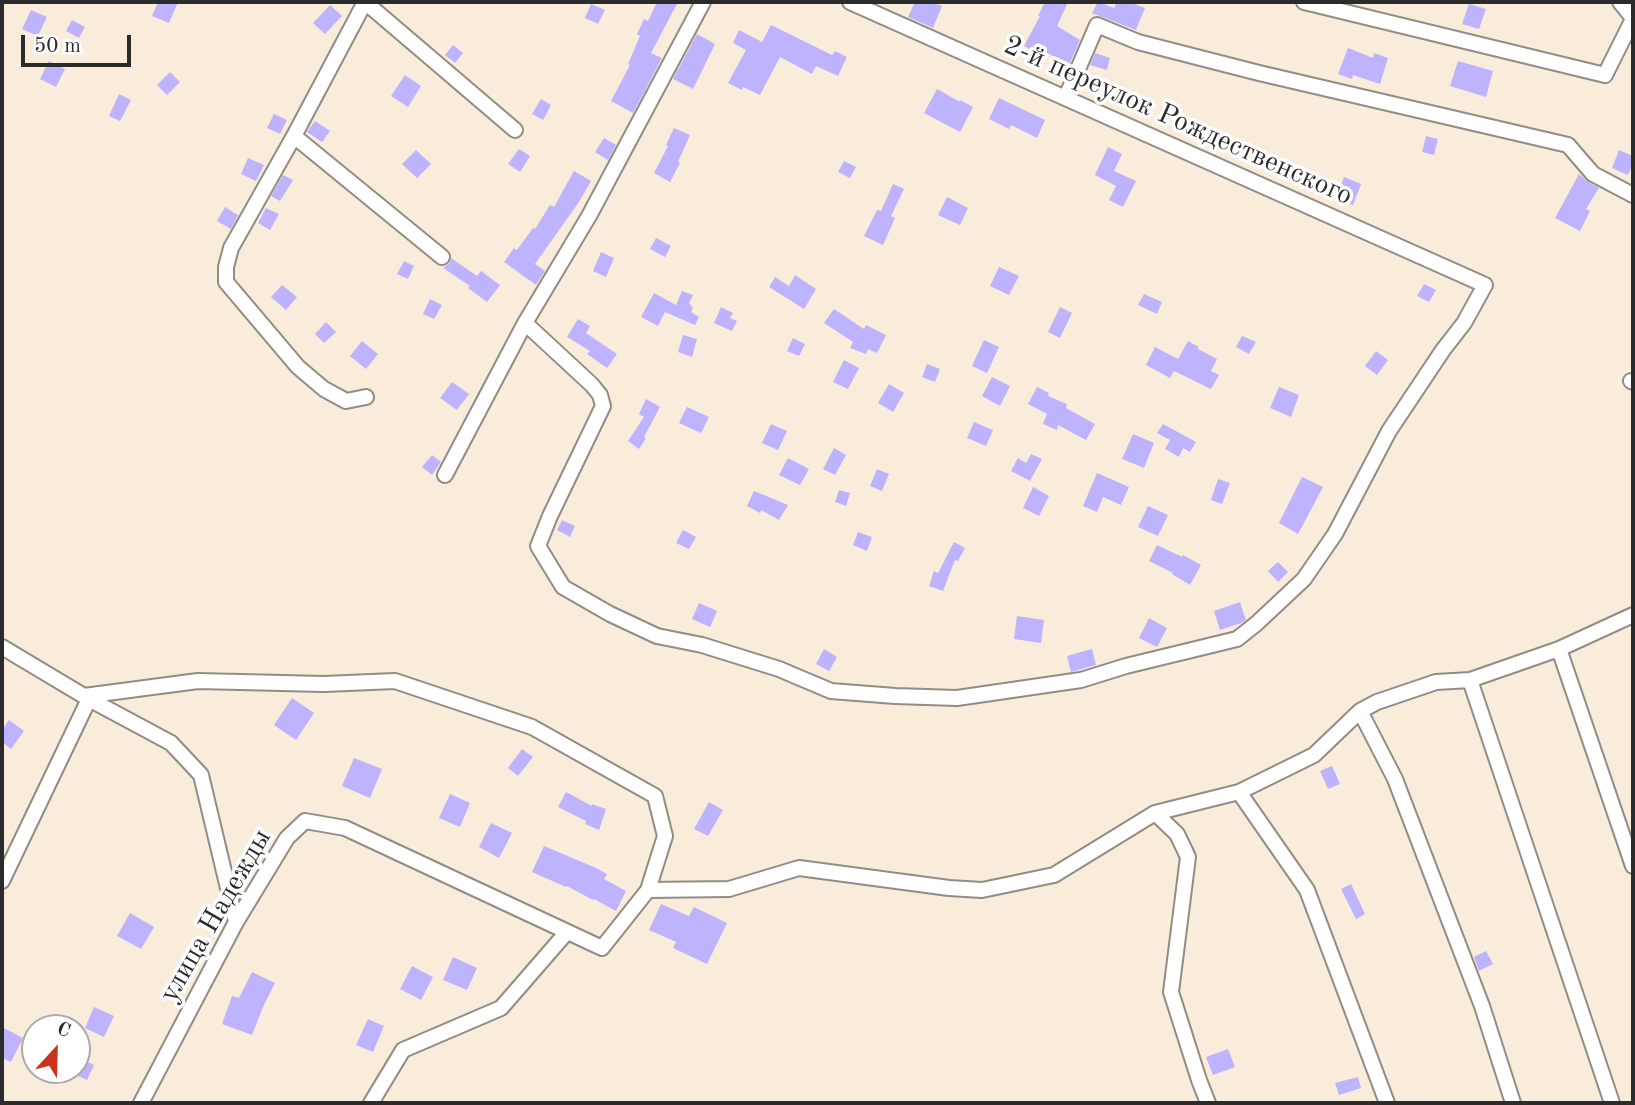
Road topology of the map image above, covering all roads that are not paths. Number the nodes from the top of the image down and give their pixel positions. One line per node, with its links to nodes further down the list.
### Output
1 (365, 2): 8 (street); 9 (street)
2 (703, 2): 12 (street)
3 (850, 2): 7 (street, 2-й переулок Рождественского)
4 (1304, 2): 6 (street)
5 (1620, 2): 6 (street)
6 (1633, 18)
7 (1066, 97): 10 (street); 12 (street, 2-й переулок Рождественского)
8 (515, 130)
9 (294, 136): 11 (street); 13 (street)
10 (1633, 195)
11 (442, 257)
12 (525, 323): 14 (street)
13 (366, 397)
14 (445, 475)
15 (1633, 615): 17 (street)
16 (2, 647): 19 (street)
17 (1559, 649): 18 (street); 23 (street)
18 (1470, 680): 20 (street); 33 (street)
19 (87, 698): 24 (street); 25 (street); 26 (street)
20 (1360, 711): 21 (street); 32 (street)
21 (1239, 792): 22 (street); 31 (street)
22 (1154, 813): 25 (street); 30 (street)
23 (1633, 866)
24 (2, 881)
25 (648, 890): 27 (street, улица Надежды)
26 (236, 922): 27 (street, улица Надежды); 28 (street, улица Надежды)
27 (567, 932): 29 (street)
28 (141, 1103)
29 (371, 1103)
30 (1208, 1103)
31 (1387, 1103)
32 (1513, 1103)
33 (1612, 1103)

